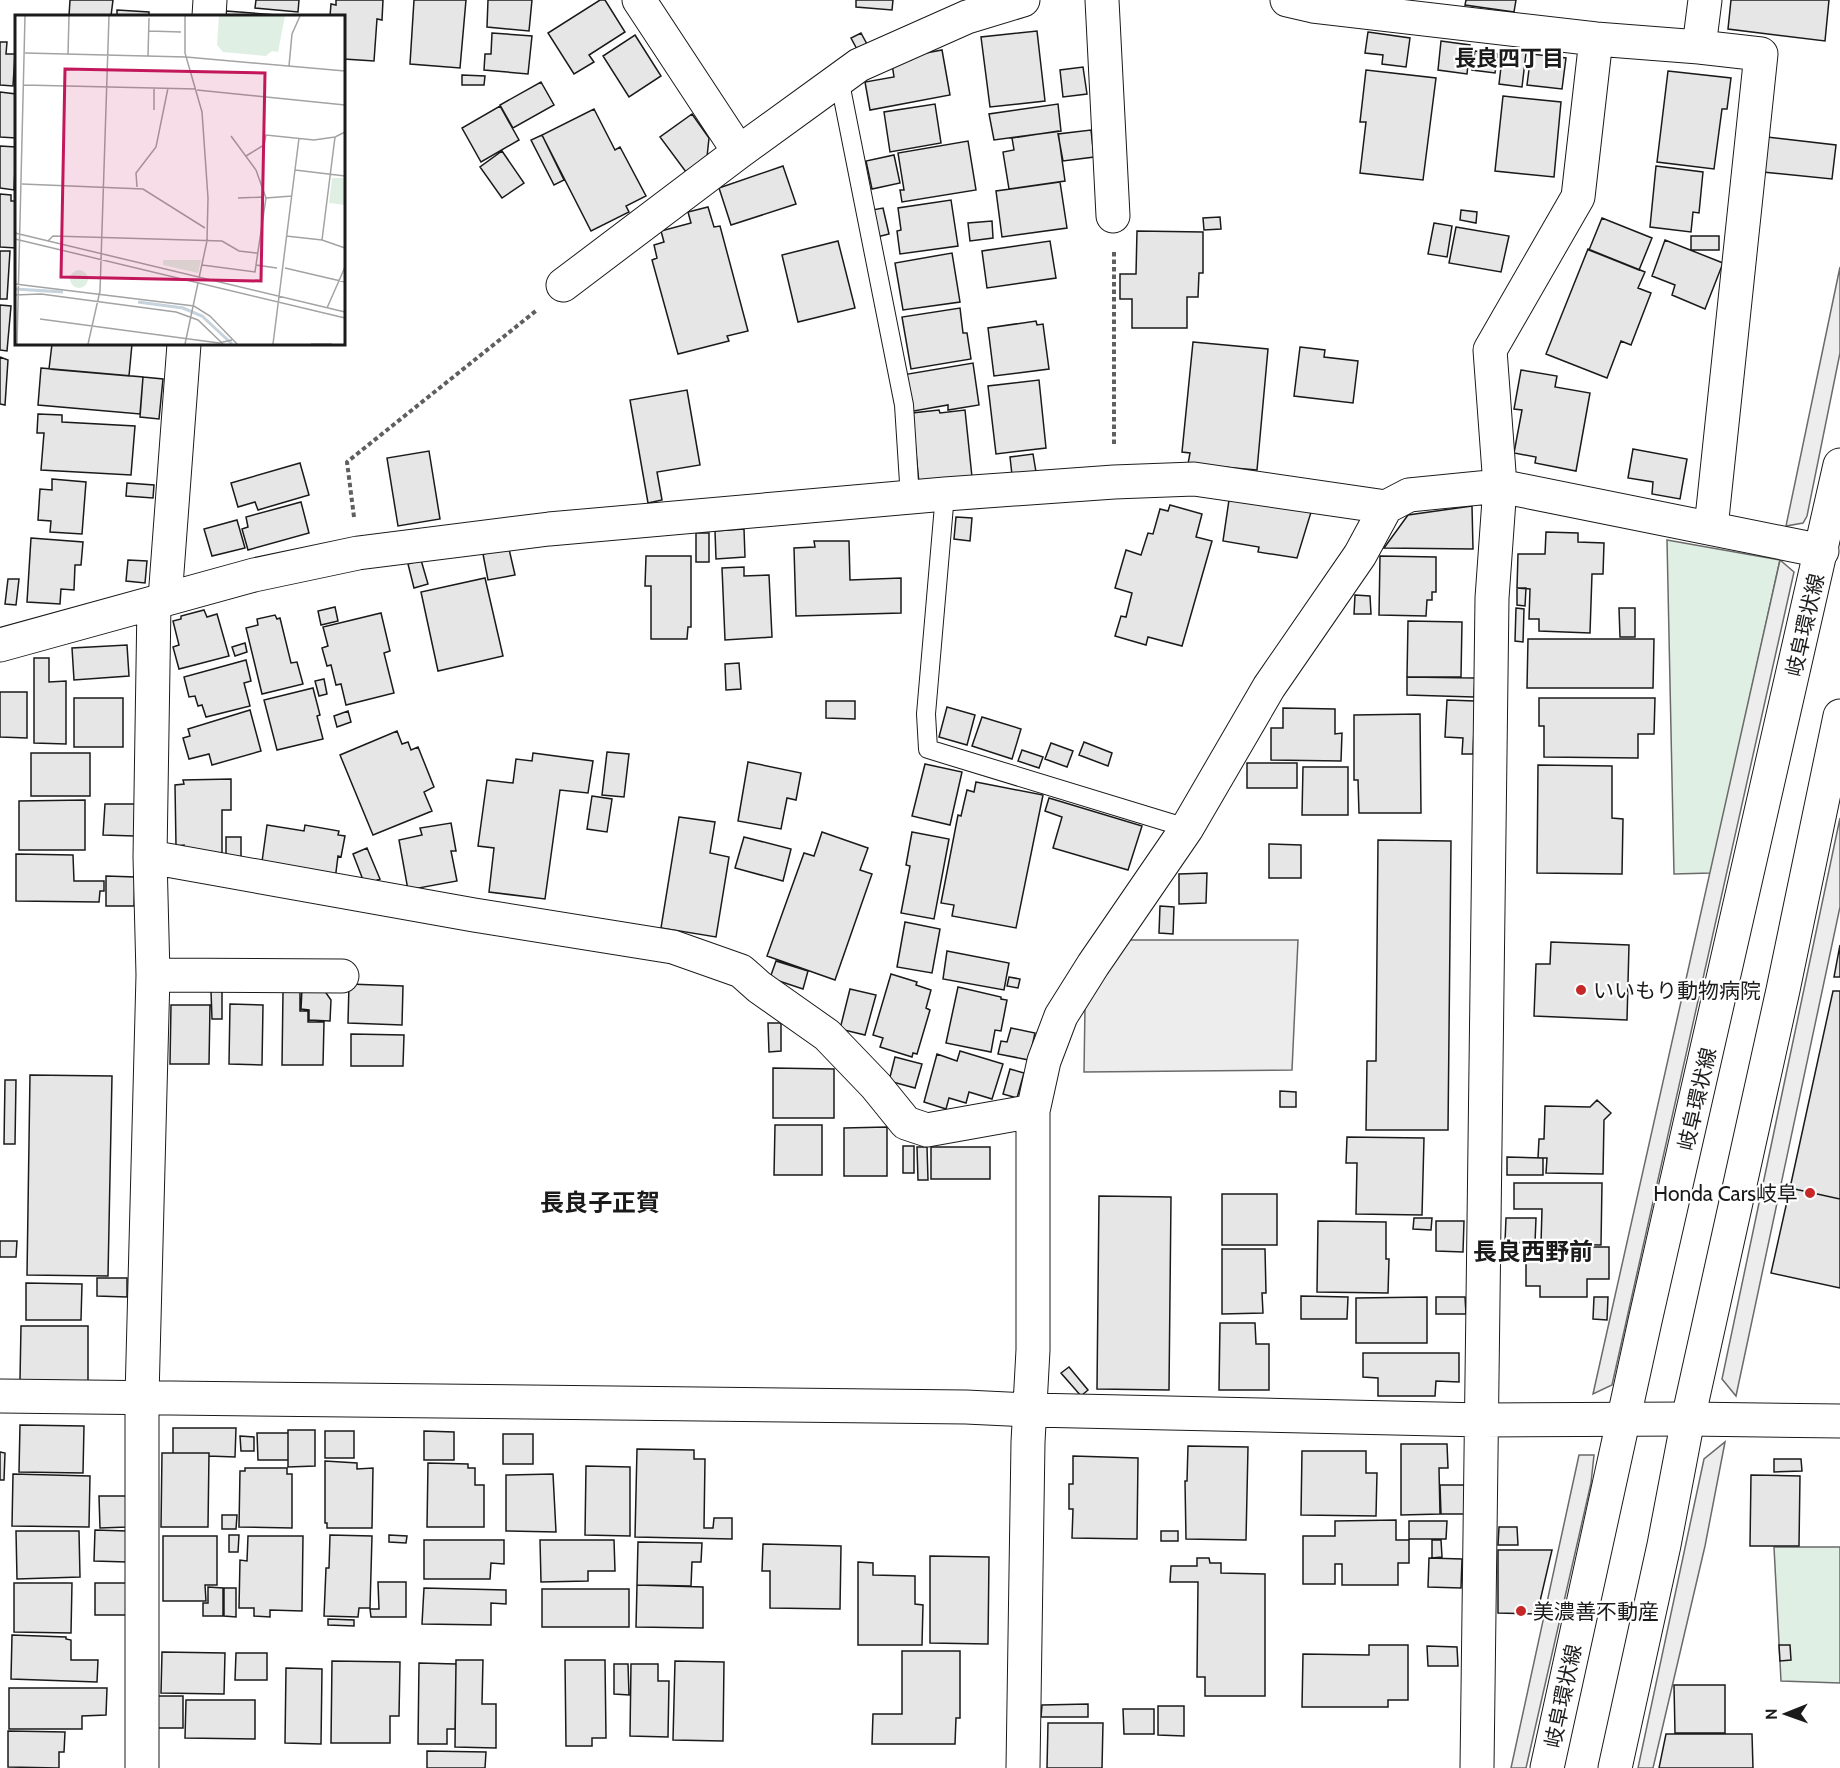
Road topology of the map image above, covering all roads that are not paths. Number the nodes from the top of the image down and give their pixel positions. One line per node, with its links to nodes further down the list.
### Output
1 (210, 0): 7 (street)
2 (639, 0): 11 (street)
3 (1023, 0): 10 (street)
4 (1102, 0): 12 (street)
5 (1287, 0): 8 (street)
6 (1705, 0): 9 (street)
7 (209, 15)
8 (1596, 39): 9 (street); 16 (street)
9 (1699, 47): 20 (street)
10 (840, 78): 11 (street); 18 (lane)
11 (739, 152): 13 (street)
12 (1113, 216)
13 (563, 285)
14 (184, 345): 22 (street)
15 (1840, 465): 21 (street, 岐阜環状線)
16 (1500, 486): 19 (street); 20 (street); 34 (street)
17 (945, 494): 18 (street); 19 (street); 25 (lane)
18 (910, 498): 22 (street)
19 (1386, 507): 25 (street)
20 (1711, 528): 21 (street)
21 (1822, 551): 35 (street, 岐阜環状線)
22 (160, 601): 23 (street); 26 (street)
23 (0, 645)
24 (1840, 716): 33 (street)
25 (1187, 828): 29 (street)
26 (150, 857): 27 (street); 29 (street)
27 (153, 975): 28 (street); 31 (street)
28 (342, 976)
29 (1033, 1111): 32 (street)
30 (0, 1396): 31 (street)
31 (142, 1397): 32 (street); 37 (street)
32 (1031, 1410): 34 (street); 38 (street)
33 (1688, 1419): 35 (street); 36 (street); 41 (street)
34 (1483, 1420): 35 (street); 39 (street)
35 (1624, 1420): 40 (street, 岐阜環状線)
36 (1840, 1421)
37 (141, 1768)
38 (1023, 1768)
39 (1477, 1768)
40 (1547, 1768)
41 (1615, 1768)

